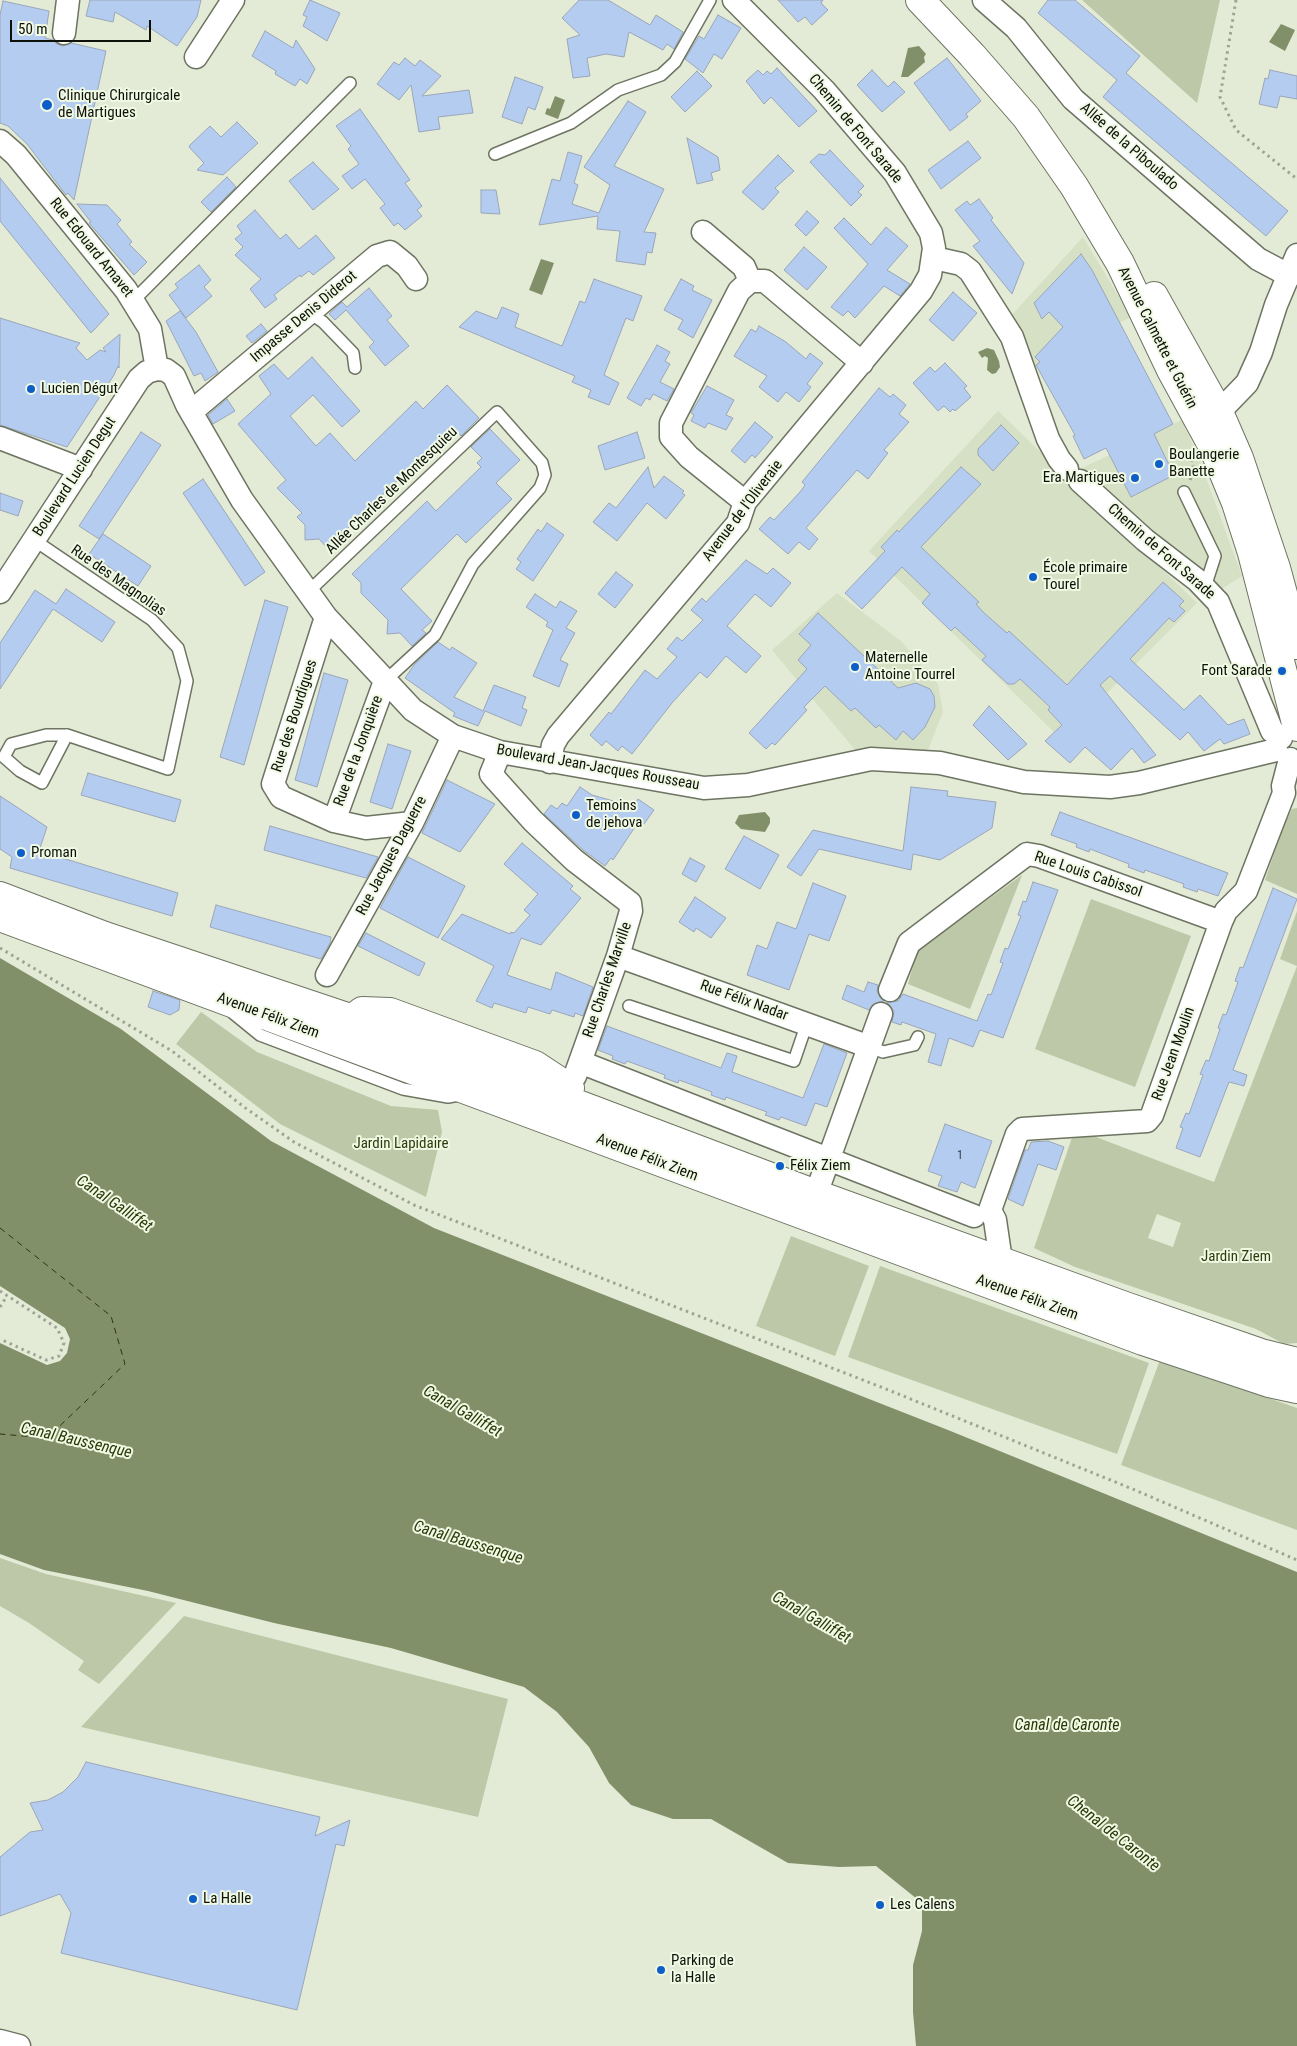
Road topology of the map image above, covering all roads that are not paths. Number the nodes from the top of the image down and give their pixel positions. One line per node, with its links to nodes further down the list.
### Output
1 (68, 0): 8 (street)
2 (233, 0): 9 (street)
3 (710, 0): 12 (lane)
4 (734, 0): 14 (street, Chemin de Font Sarade)
5 (920, 0): 26 (main road, Avenue Calmette et Guérin)
6 (936, 0): 24 (main road, Avenue Calmette et Guérin)
7 (984, 0): 15 (street, Allée de la Piboulado)
8 (64, 33)
9 (196, 57)
10 (350, 83): 18 (lane)
11 (0, 141): 18 (street, Rue Edouard Amavet)
12 (495, 154)
13 (703, 232): 17 (street)
14 (934, 258): 20 (street, Avenue de l'Oliveraie); 31 (street, Chemin de Font Sarade)
15 (1293, 265): 24 (street)
16 (416, 279): 19 (street, Impasse Denis Diderot)
17 (750, 281): 20 (street); 29 (street)
18 (133, 301): 22 (street, Rue Edouard Amavet)
19 (310, 313): 21 (lane); 23 (street, Impasse Denis Diderot)
20 (862, 363): 29 (street, Avenue de l'Oliveraie)
21 (355, 368)
22 (156, 369): 23 (street, Boulevard Jean-Jacques Rousseau); 27 (street, Boulevard Lucien Degut)
23 (191, 412): 33 (street, Boulevard Jean-Jacques Rousseau)
24 (1219, 412): 26 (street); 35 (main road, Avenue Calmette et Guérin)
25 (0, 438): 27 (street)
26 (1213, 447): 39 (main road, Avenue Calmette et Guérin)
27 (81, 469): 30 (street, Boulevard Lucien Degut)
28 (1184, 492): 31 (lane)
29 (745, 502): 41 (street, Avenue de l'Oliveraie)
30 (34, 540): 32 (street, Boulevard Lucien Degut); 37 (lane, Rue des Magnolias)
31 (1205, 587): 39 (street, Chemin de Font Sarade)
32 (0, 592)
33 (308, 592): 34 (street, Boulevard Jean-Jacques Rousseau); 36 (lane, Allée Charles de Montesquieu)
34 (326, 617): 36 (street, Boulevard Jean-Jacques Rousseau); 43 (street, Rue des Bourdigues)
35 (1297, 645)
36 (385, 681): 38 (street, Boulevard Jean-Jacques Rousseau); 43 (street, Rue de la Jonquière)
37 (67, 735): 37 (lane)
38 (453, 736): 40 (street, Boulevard Jean-Jacques Rousseau); 44 (street, Rue Jacques Daguerre)
39 (1290, 744): 41 (street, Boulevard Jean-Jacques Rousseau); 42 (street, Rue Jean Moulin)
40 (500, 752): 41 (street, Boulevard Jean-Jacques Rousseau); 48 (street, Rue Charles Marville)
41 (550, 762)
42 (1291, 793): 47 (street, Rue Jean Moulin)
43 (334, 821): 44 (street, Rue des Bourdigues)
44 (412, 823): 49 (street, Rue Jacques Daguerre)
45 (0, 896): 57 (main road, Avenue Félix Ziem)
46 (0, 917): 64 (main road, Avenue Félix Ziem)
47 (1221, 922): 50 (street, Rue Louis Cabissol); 60 (street, Rue Jean Moulin)
48 (618, 956): 53 (street, Rue Félix Nadar); 56 (street, Rue Charles Marville)
49 (327, 975)
50 (890, 990)
51 (629, 1006): 53 (lane)
52 (881, 1014): 55 (street)
53 (807, 1023): 55 (street, Rue Félix Nadar)
54 (918, 1037): 55 (lane)
55 (870, 1047): 58 (street)
56 (580, 1062): 57 (street, Rue Charles Marville); 58 (street)
57 (568, 1094): 59 (main road, Avenue Félix Ziem)
58 (829, 1160): 59 (street); 60 (street)
59 (816, 1194): 61 (main road, Avenue Félix Ziem)
60 (982, 1213): 61 (street); 62 (street, Avenue Félix Ziem)
61 (950, 1242): 62 (main road, Avenue Félix Ziem)
62 (1001, 1261): 63 (main road, Avenue Félix Ziem)
63 (1297, 1362)
64 (1297, 1389)
65 (0, 2041): 66 (street)
66 (19, 2046)

